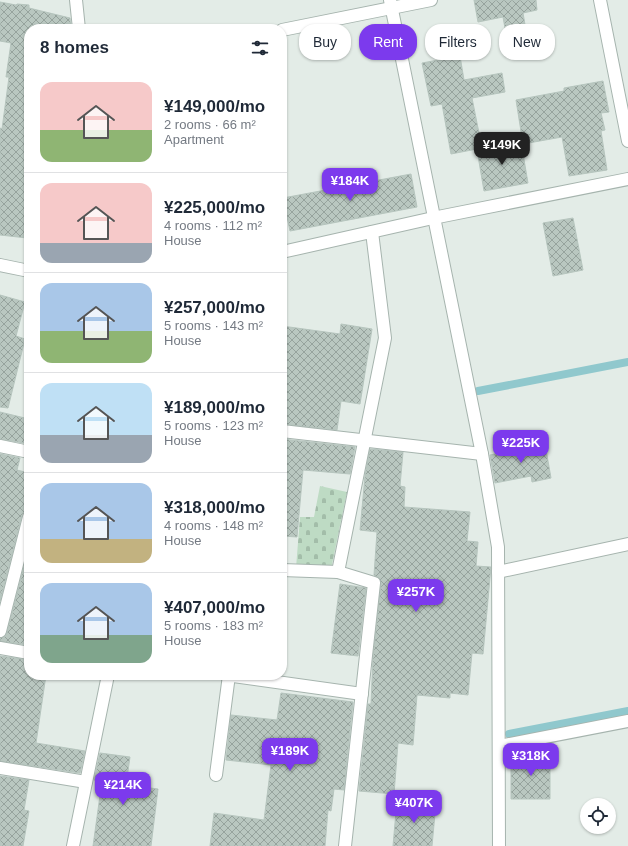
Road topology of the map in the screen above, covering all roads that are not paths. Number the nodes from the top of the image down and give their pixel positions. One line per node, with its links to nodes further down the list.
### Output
1 (76, 0): 5 (street)
2 (431, 0): 4 (street)
3 (600, 0): 7 (street)
4 (390, 4): 6 (street); 9 (street)
5 (78, 24)
6 (287, 29)
7 (628, 141)
8 (628, 179): 9 (street)
9 (433, 218): 10 (street); 18 (street)
10 (372, 232): 11 (street); 15 (street)
11 (287, 251)
12 (0, 265): 13 (street)
13 (24, 270)
14 (287, 431): 15 (street)
15 (364, 440): 18 (street); 22 (street)
16 (0, 446): 17 (street)
17 (24, 451)
18 (482, 454): 23 (street)
19 (24, 537): 24 (street)
20 (628, 544): 23 (street)
21 (287, 570): 22 (street)
22 (338, 572): 30 (street)
23 (498, 572): 32 (street)
24 (0, 631)
25 (0, 648): 26 (street)
26 (24, 652)
27 (107, 680): 35 (street)
28 (228, 680): 34 (street)
29 (259, 680): 30 (street)
30 (362, 694): 37 (street)
31 (628, 721): 32 (street)
32 (499, 746): 38 (street)
33 (0, 768): 35 (street)
34 (216, 775)
35 (86, 782): 36 (street)
36 (73, 846)
37 (345, 846)
38 (499, 846)

